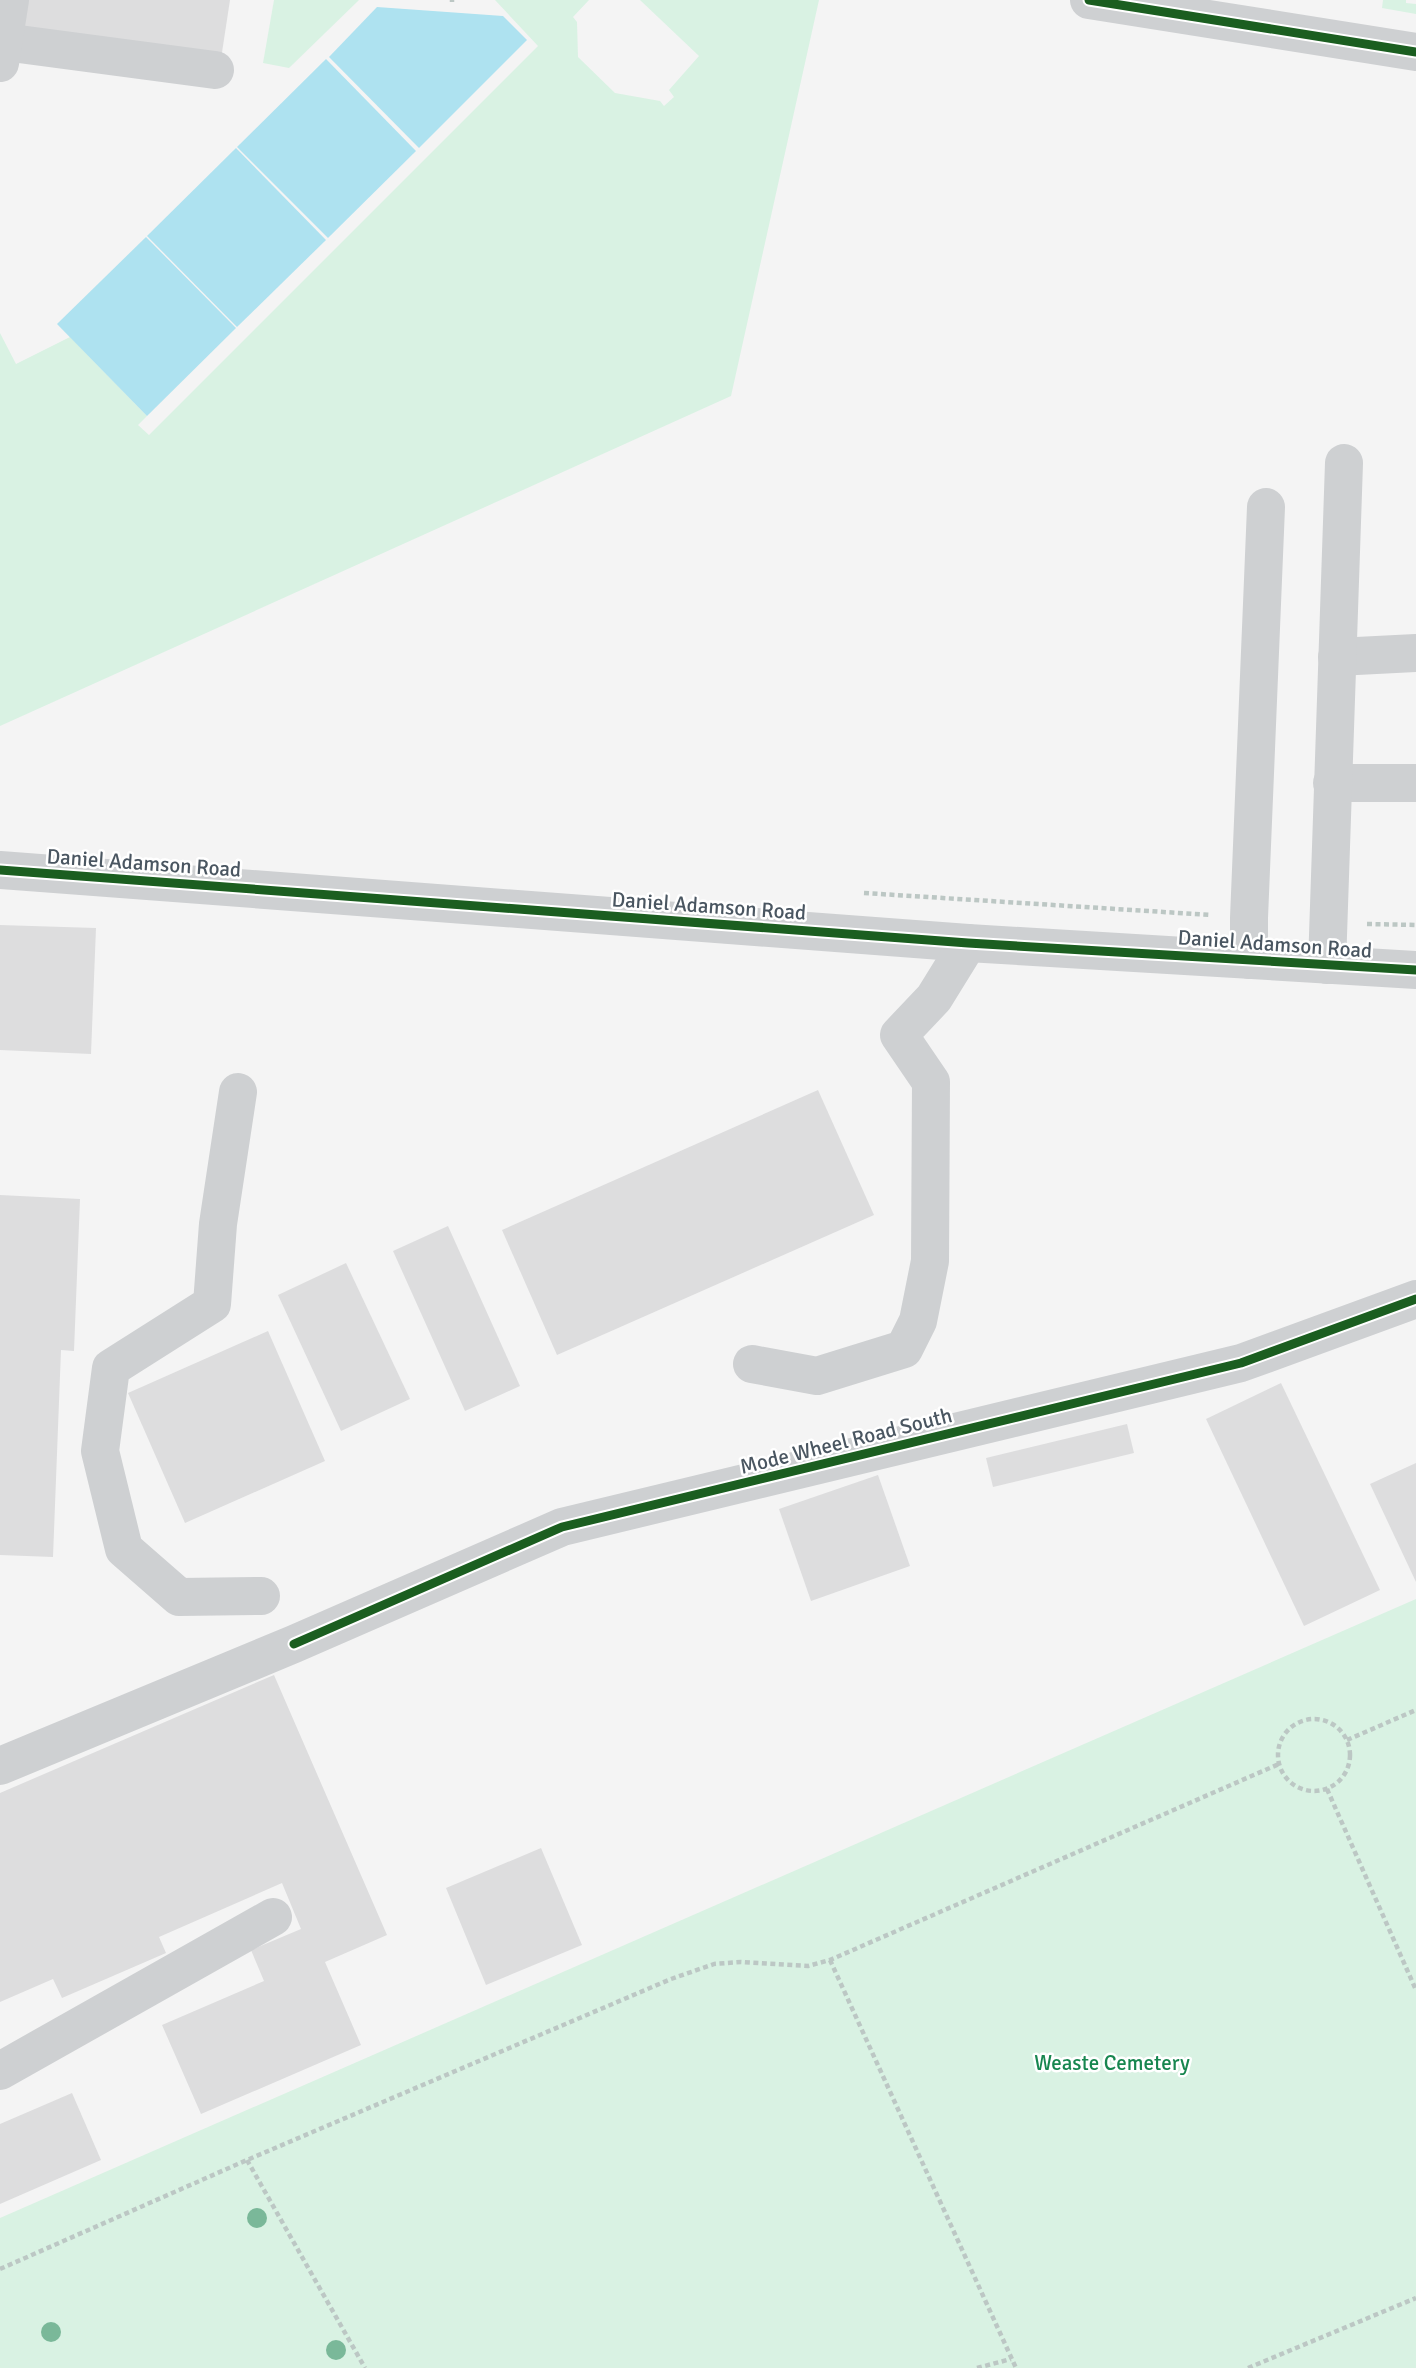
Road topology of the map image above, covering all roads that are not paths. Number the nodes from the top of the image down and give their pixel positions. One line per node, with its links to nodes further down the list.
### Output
1 (10, 0): 3 (street)
2 (1089, 0): 4 (street)
3 (2, 52): 5 (street)
4 (1416, 52)
5 (215, 70)
6 (1344, 463): 9 (street)
7 (1266, 508): 14 (street)
8 (1416, 653): 9 (street)
9 (1337, 657): 10 (street)
10 (1332, 783): 11 (street); 15 (street)
11 (1416, 783)
12 (0, 870): 13 (street, Daniel Adamson Road)
13 (968, 943): 14 (street, Daniel Adamson Road); 19 (street)
14 (1249, 960): 15 (street, Daniel Adamson Road)
15 (1327, 965): 16 (street, Daniel Adamson Road)
16 (1416, 971)
17 (239, 1092): 20 (street)
18 (1416, 1300): 21 (street, Mode Wheel Road South)
19 (752, 1364)
20 (261, 1595)
21 (0, 1766)
22 (273, 1917): 23 (street)
23 (0, 2071)

